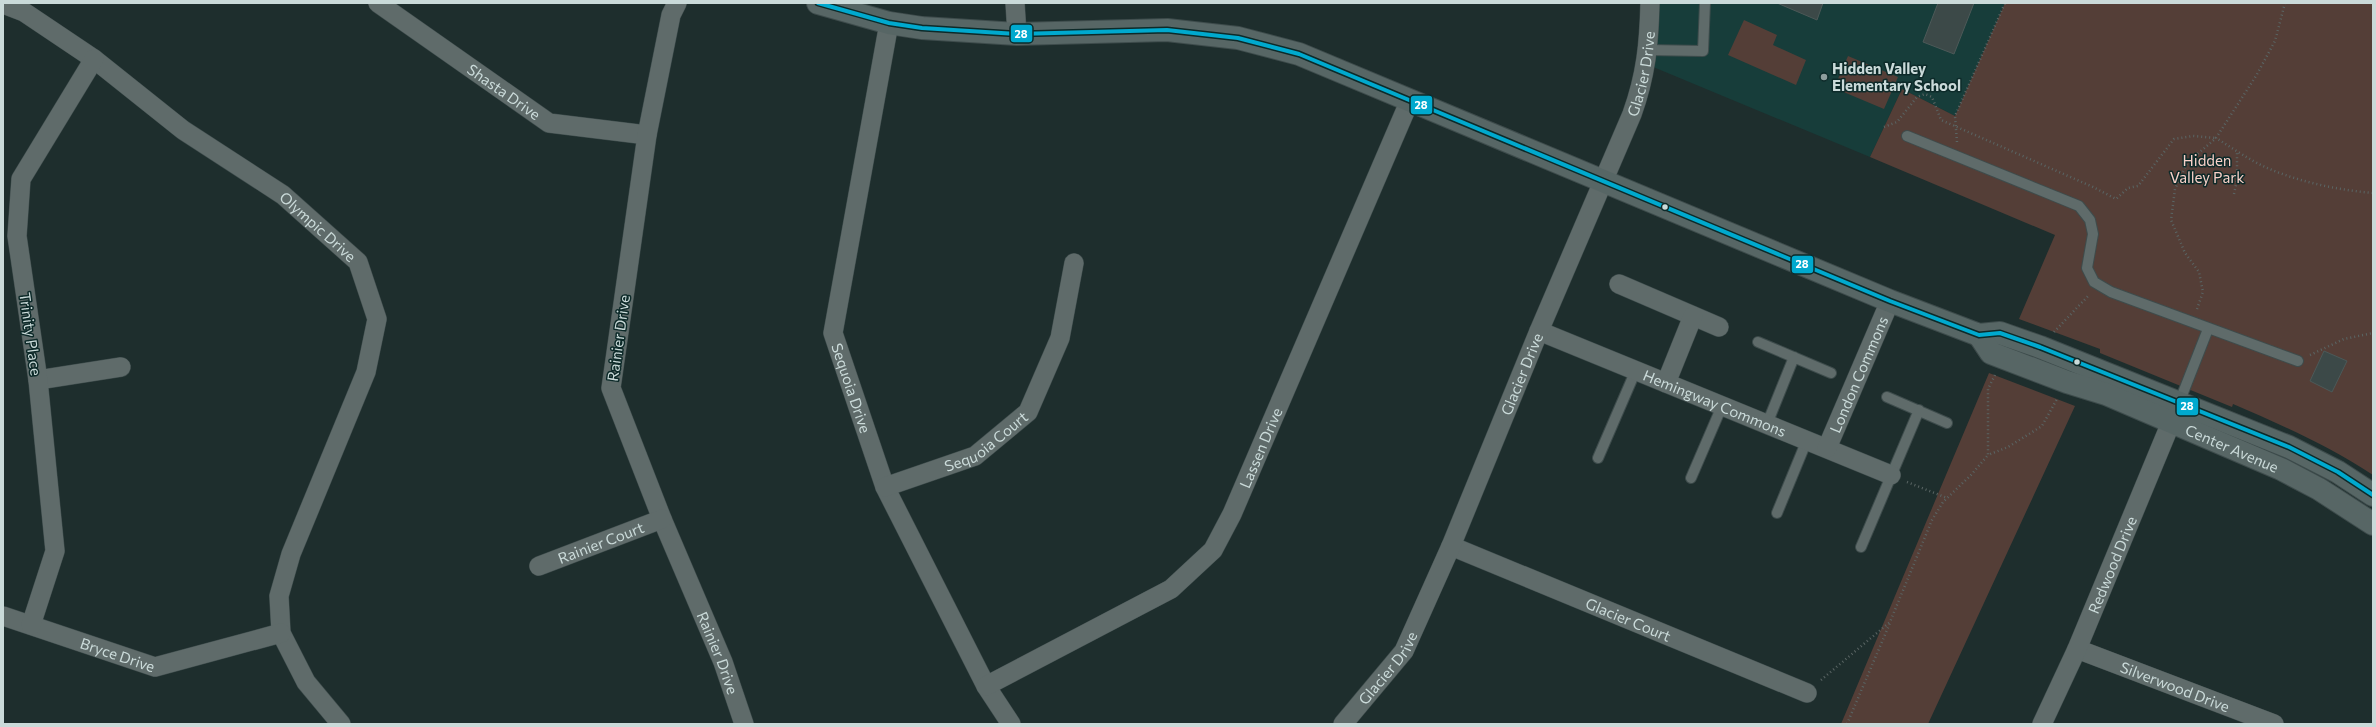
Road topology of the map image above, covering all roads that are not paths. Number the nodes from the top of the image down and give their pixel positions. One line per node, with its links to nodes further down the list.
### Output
1 (378, 3): 13 (street, Shasta Drive)
2 (677, 3): 13 (street, Rainier Drive)
3 (818, 3): 8 (street, Center Avenue)
4 (1015, 3): 9 (street)
5 (1650, 3): 10 (street, Glacier Drive)
6 (1705, 3): 10 (lane)
7 (3, 4): 11 (street, Olympic Drive)
8 (889, 23): 9 (street, Center Avenue); 43 (street, Sequoia Drive)
9 (1017, 34): 12 (street, Center Avenue)
10 (1649, 50): 15 (street, Glacier Drive)
11 (94, 59): 30 (street, Trinity Place); 53 (street, Olympic Drive)
12 (1410, 100): 15 (street, Center Avenue); 55 (street, Lassen Drive)
13 (647, 135): 46 (street, Rainier Drive)
14 (1907, 136): 21 (lane)
15 (1604, 182): 18 (street, Center Avenue); 22 (street, Glacier Drive)
16 (1074, 263): 43 (street, Sequoia Court)
17 (1619, 284): 19 (street)
18 (1890, 300): 23 (street, Center Avenue); 39 (street, London Commons)
19 (1693, 316): 20 (street); 31 (street)
20 (1719, 327)
21 (2208, 329): 26 (lane); 35 (lane)
22 (1539, 331): 28 (street, Hemingway Commons); 48 (street, Glacier Drive)
23 (1978, 335): 35 (street, Center Avenue); 35 (street, Center Avenue)
24 (1758, 342): 25 (lane)
25 (1794, 357): 29 (lane); 37 (lane)
26 (2298, 361)
27 (121, 367): 30 (street)
28 (1636, 370): 31 (street, Hemingway Commons); 40 (lane)
29 (1831, 373)
30 (38, 380): 52 (street, Trinity Place)
31 (1666, 383): 33 (street, Hemingway Commons)
32 (1887, 397): 34 (lane)
33 (1722, 406): 37 (street, Hemingway Commons); 42 (lane)
34 (1919, 410): 36 (lane); 41 (lane)
35 (2176, 413): 44 (street, Center Avenue); 47 (street, Center Avenue); 54 (street, Redwood Drive)
36 (1947, 423)
37 (1767, 424): 38 (street, Hemingway Commons)
38 (1807, 440): 39 (street, Hemingway Commons); 45 (lane)
39 (1827, 448): 41 (street, Hemingway Commons)
40 (1598, 458)
41 (1891, 475): 49 (lane)
42 (1691, 478)
43 (885, 487): 55 (street, Sequoia Drive)
44 (2373, 495)
45 (1777, 513)
46 (662, 519): 50 (street, Rainier Court); 58 (street, Rainier Drive)
47 (2373, 524)
48 (1451, 546): 56 (street, Glacier Court); 60 (street, Glacier Drive)
49 (1861, 547)
50 (538, 566)
51 (3, 616): 52 (street, Bryce Drive)
52 (31, 625): 53 (street, Bryce Drive)
53 (281, 633): 57 (street, Olympic Drive)
54 (2077, 649): 61 (street, Redwood Drive); 62 (street, Silverwood Drive)
55 (986, 686): 59 (street, Sequoia Drive)
56 (1806, 693)
57 (341, 724)
58 (744, 724)
59 (1011, 724)
60 (1343, 724)
61 (2042, 724)
62 (2274, 724)

